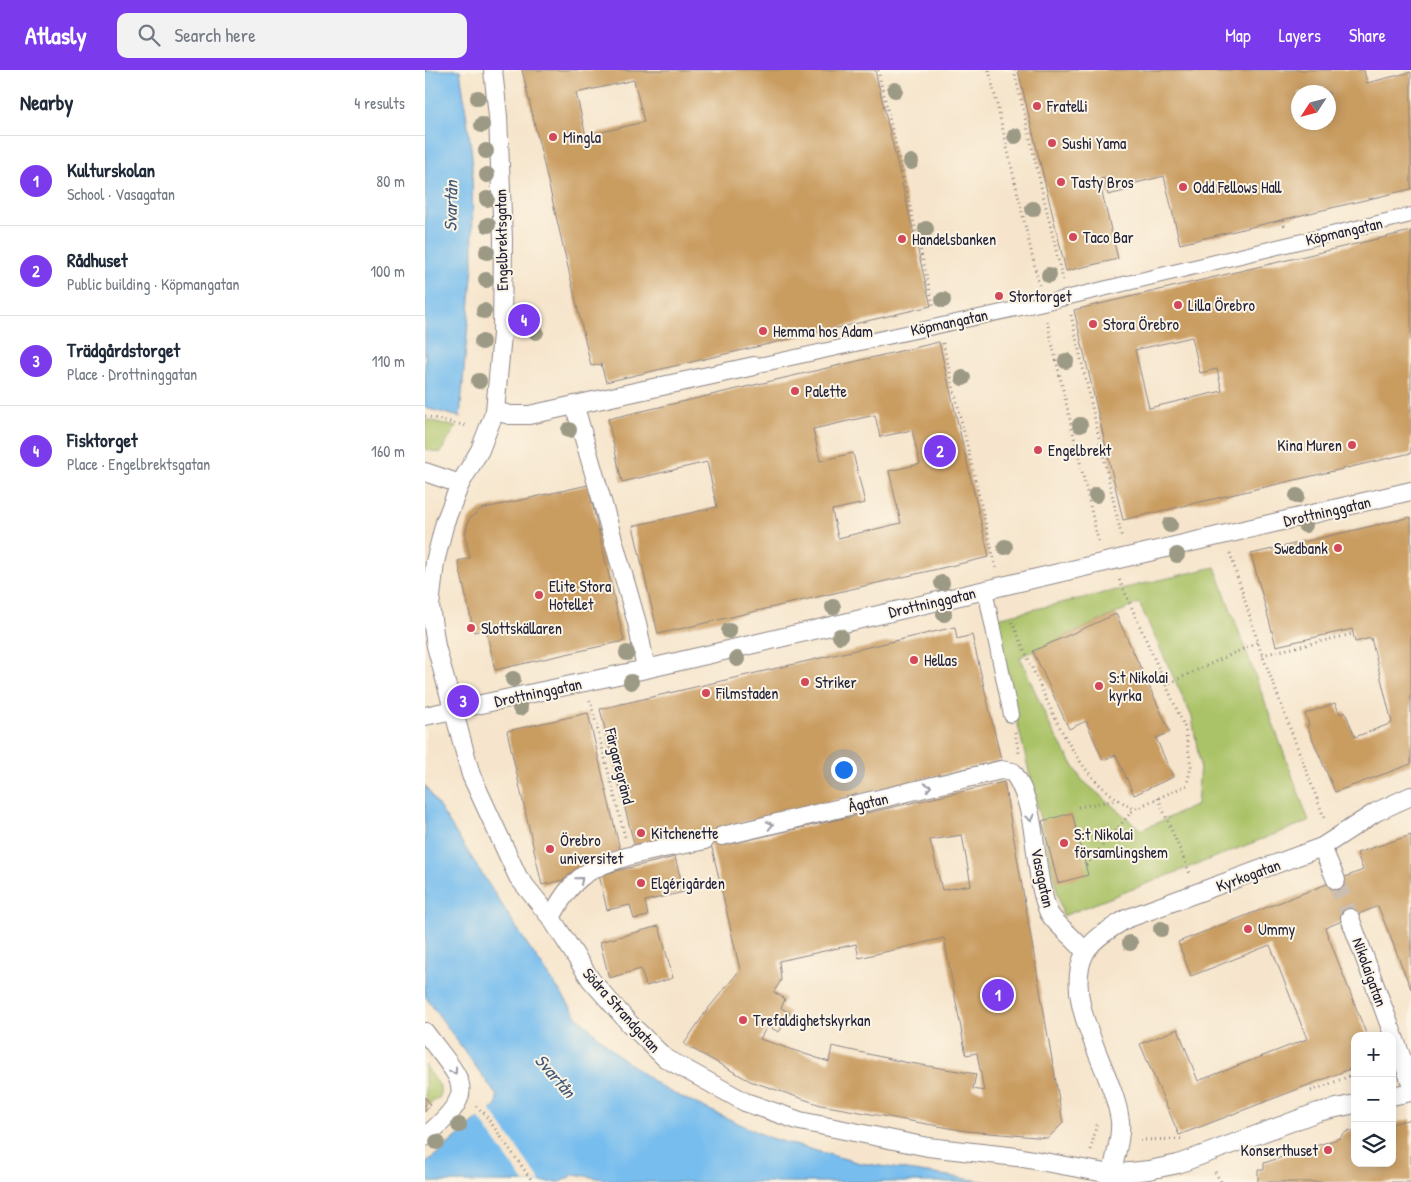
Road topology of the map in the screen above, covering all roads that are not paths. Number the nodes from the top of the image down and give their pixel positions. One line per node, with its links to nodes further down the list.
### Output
1 (493, 70): 5 (street, Engelbrektsgatan)
2 (1411, 215): 3 (street, Köpmangatan)
3 (754, 366): 4 (street, Köpmangatan)
4 (575, 407): 5 (street, Köpmangatan); 10 (street)
5 (495, 411): 7 (street, Engelbrektsgatan)
6 (427, 472): 7 (street)
7 (460, 484): 11 (street, Södra Strandgatan)
8 (1411, 491): 9 (street, Drottninggatan)
9 (991, 589): 10 (street, Drottninggatan); 12 (street)
10 (646, 669): 11 (street, Drottninggatan)
11 (453, 710): 13 (street, Drottninggatan); 20 (street, Södra Strandgatan)
12 (1011, 715)
13 (425, 716)
14 (1013, 772): 16 (street, Ågatan, one-way to 14); 22 (street, Vasagatan, one-way to 22)
15 (1411, 796): 18 (street, Kyrkogatan)
16 (722, 836)
17 (705, 840): 20 (street, one-way to 17)
18 (1322, 847): 19 (street); 22 (street, Kyrkogatan)
19 (1336, 880)
20 (551, 918): 29 (street, Södra Strandgatan)
21 (1350, 918): 24 (street, Nikolaigatan)
22 (1085, 952): 29 (street)
23 (425, 1032): 28 (street, one-way to 28)
24 (1411, 1083)
25 (1411, 1092): 26 (street)
26 (1396, 1095)
27 (1351, 1105): 29 (street, Södra Strandgatan)
28 (425, 1137)
29 (1111, 1178)

